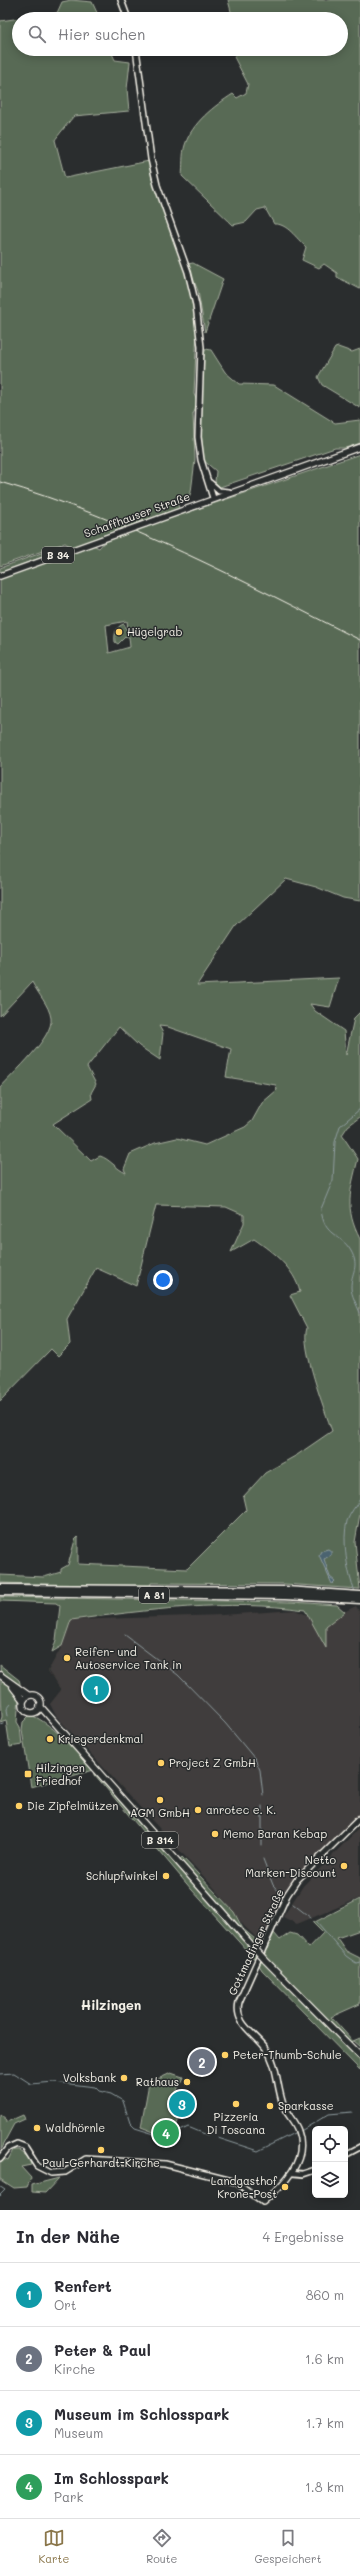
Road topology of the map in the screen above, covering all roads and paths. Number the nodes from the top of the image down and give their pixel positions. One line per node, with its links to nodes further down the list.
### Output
1 (122, 0): 2 (main road)
2 (126, 12)
3 (137, 56): 5 (main road)
4 (360, 447): 6 (main road, B 34)
5 (207, 479): 6 (main road); 7 (main road)
6 (229, 492): 7 (main road, B 34)
7 (213, 498): 8 (main road, Schaffhauser Straße / B 34, bridge)
8 (0, 576)
9 (0, 1588): 11 (highway, A 81)
10 (0, 1592): 11 (highway, A 81)
11 (309, 1594): 12 (highway, A 81); 13 (highway, A 81)
12 (360, 1595)
13 (360, 1600)
14 (0, 1675): 15 (main road)
15 (12, 1685): 16 (main road); 17 (main road)
16 (28, 1695): 17 (main road); 18 (main road)
17 (23, 1700): 19 (main road)
18 (40, 1706): 19 (main road); 20 (main road, B 314)
19 (36, 1712): 20 (main road, B 314)
20 (61, 1732): 22 (main road, B 314, bridge)
21 (360, 1818): 27 (main road, Gottmadinger Straße)
22 (360, 2056)
23 (360, 2147): 24 (street)
24 (348, 2153)
25 (0, 2158): 27 (main road)
26 (312, 2171): 27 (street)
27 (292, 2173)

